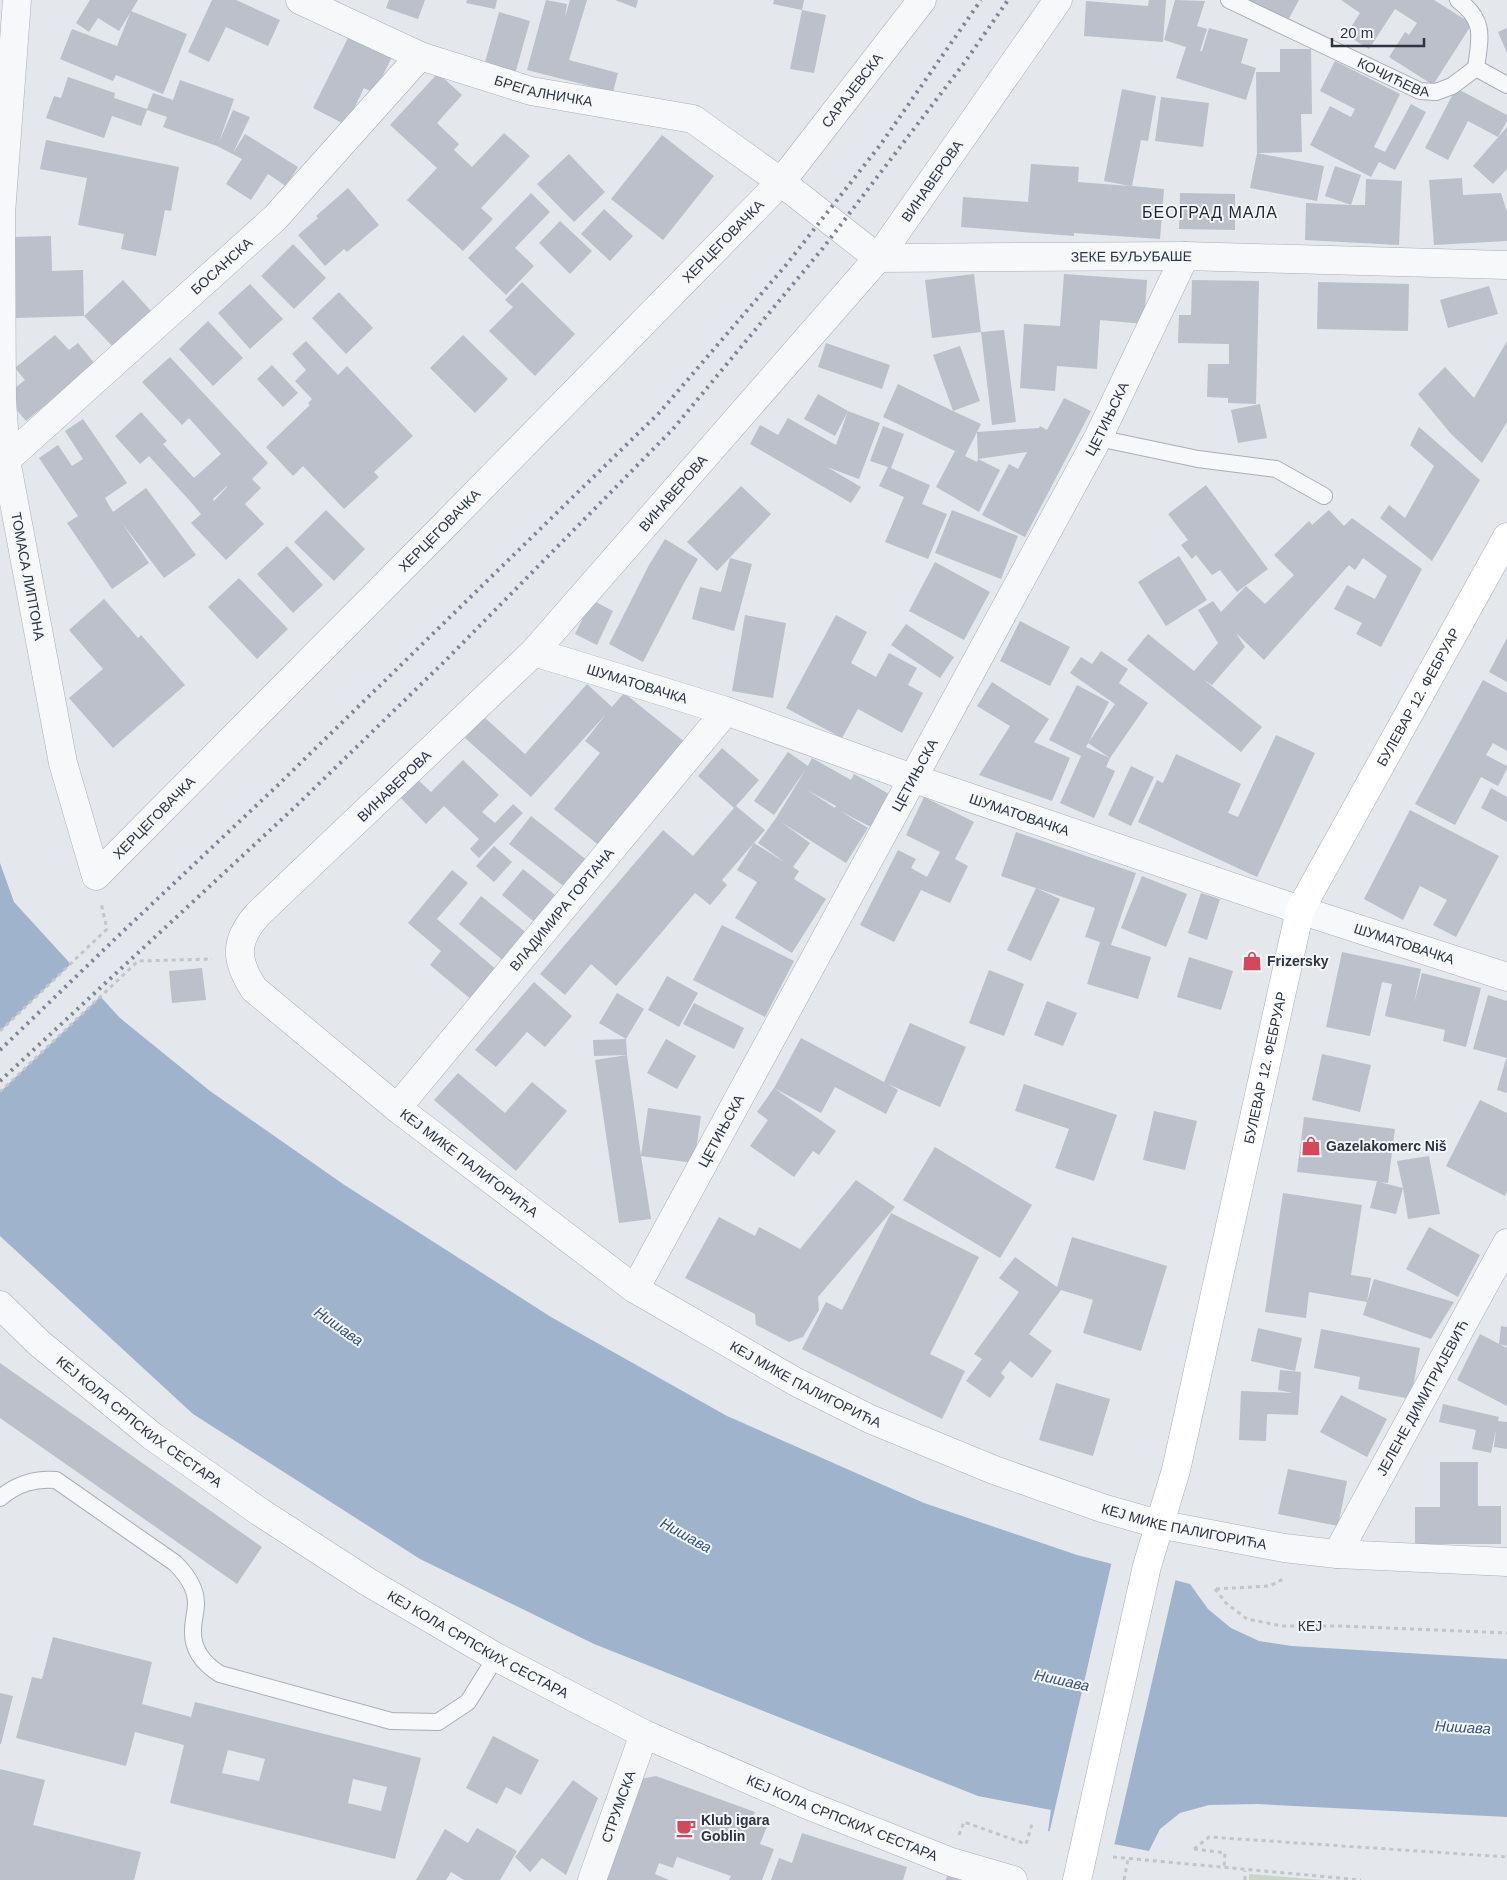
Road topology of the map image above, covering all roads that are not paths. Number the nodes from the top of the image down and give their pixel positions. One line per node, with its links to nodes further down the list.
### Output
1 (17, 0): 15 (street, ТОМАСА ЛИПТОНА)
2 (922, 0): 10 (street, САРАЈЕВСКА)
3 (1058, 0): 12 (street, ВИНАВЕРОВА)
4 (1229, 0): 8 (lane, КОЧИЋЕВА)
5 (1458, 0): 8 (lane)
6 (313, 3): 7 (street, БРЕГАЛНИЧКА)
7 (420, 56): 10 (street, БРЕГАЛНИЧКА); 15 (street, БОСАНСКА)
8 (1476, 68): 9 (lane)
9 (1507, 85)
10 (781, 182): 12 (street); 21 (street, ХЕРЦЕГОВАЧКА)
11 (1185, 256): 12 (street, ЗЕКЕ БУЉУБАШЕ); 13 (street, ЗЕКЕ БУЉУБАШЕ); 14 (street, ЦЕТИЊСКА)
12 (878, 258): 18 (street, ВИНАВЕРОВА)
13 (1507, 265)
14 (1098, 438): 16 (lane); 20 (street, ЦЕТИЊСКА)
15 (6, 460): 21 (street, ТОМАСА ЛИПТОНА)
16 (1324, 496)
17 (1507, 538): 22 (main road, БУЛЕВАР 12. ФЕБРУАР)
18 (534, 652): 19 (street, ШУМАТОВАЧКА); 23 (street, ВИНАВЕРОВА)
19 (726, 711): 20 (street, ШУМАТОВАЧКА); 25 (street, ВЛАДИМИРА ГОРТАНА)
20 (912, 778): 22 (street, ШУМАТОВАЧКА); 27 (street, ЦЕТИЊСКА)
21 (96, 876)
22 (1300, 910): 24 (street, ШУМАТОВАЧКА); 30 (main road, БУЛЕВАР 12. ФЕБРУАР)
23 (240, 950): 25 (street, КЕЈ МИКЕ ПАЛИГОРИЋА)
24 (1507, 977)
25 (397, 1108): 27 (street, КЕЈ МИКЕ ПАЛИГОРИЋА)
26 (1507, 1243): 31 (street, ЈЕЛЕНЕ ДИМИТРИЈЕВИЋ)
27 (635, 1289): 30 (street, КЕЈ МИКЕ ПАЛИГОРИЋА)
28 (0, 1305): 33 (street, КЕЈ КОЛА СРПСКИХ СЕСТАРА)
29 (0, 1498): 33 (lane)
30 (1158, 1524): 31 (street, КЕЈ МИКЕ ПАЛИГОРИЋА); 37 (main road, БУЛЕВАР 12. ФЕБРУАР)
31 (1337, 1554): 32 (street, КЕЈ МИКЕ ПАЛИГОРИЋА)
32 (1507, 1562)
33 (496, 1657): 34 (street, КЕЈ КОЛА СРПСКИХ СЕСТАРА)
34 (644, 1734): 35 (street, СТРУМСКА); 36 (street, КЕЈ КОЛА СРПСКИХ СЕСТАРА)
35 (592, 1880)
36 (1013, 1880)
37 (1077, 1880)

